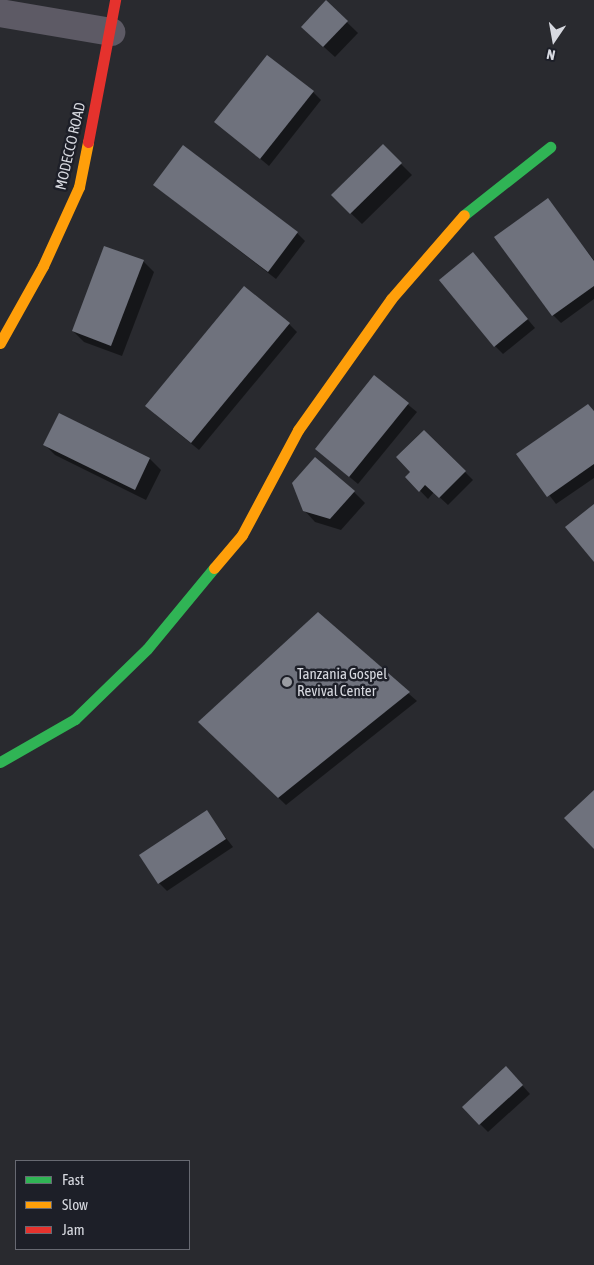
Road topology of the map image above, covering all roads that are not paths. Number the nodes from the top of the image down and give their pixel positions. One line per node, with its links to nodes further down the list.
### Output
1 (115, 0): 3 (street, MODECCO ROAD)
2 (0, 13): 3 (street)
3 (112, 32): 5 (street, MODECCO ROAD)
4 (550, 147): 6 (street)
5 (0, 343)
6 (0, 762)

